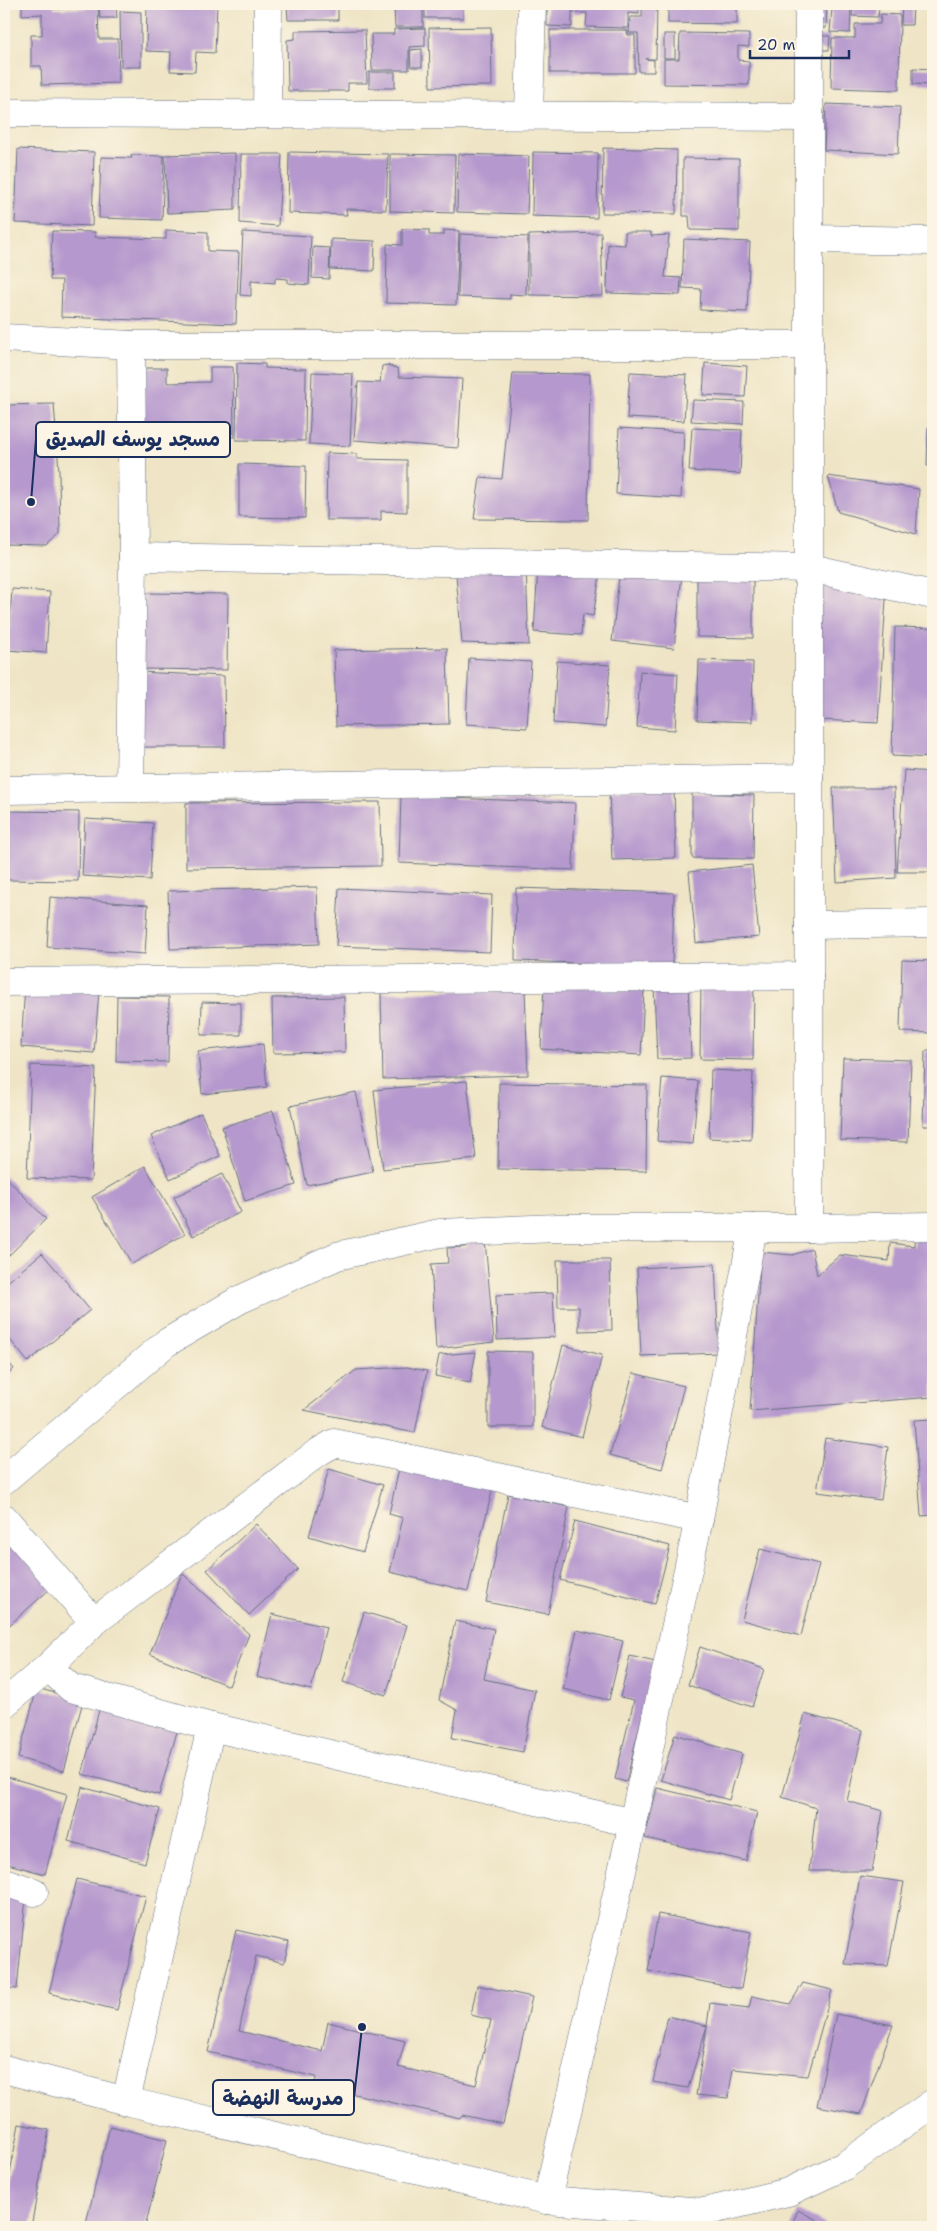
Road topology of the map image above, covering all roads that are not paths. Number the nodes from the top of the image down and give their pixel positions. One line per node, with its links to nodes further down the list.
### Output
1 (268, 4): 5 (street)
2 (532, 4): 6 (street)
3 (808, 4): 7 (street)
4 (4, 113): 5 (street)
5 (267, 113): 6 (street)
6 (529, 115): 7 (street)
7 (808, 117): 8 (street)
8 (808, 239): 9 (street); 12 (street)
9 (933, 241)
10 (4, 338): 11 (street)
11 (130, 345): 12 (street); 13 (street)
12 (809, 345): 14 (street)
13 (133, 557): 14 (street); 17 (street)
14 (810, 568): 15 (street); 16 (street)
15 (933, 595)
16 (809, 778): 17 (street); 20 (street)
17 (130, 787): 18 (street)
18 (4, 790)
19 (933, 923): 20 (street)
20 (809, 925): 21 (street)
21 (809, 976): 22 (street); 25 (street)
22 (4, 982)
23 (933, 1226): 25 (street)
24 (753, 1228): 25 (street); 26 (street); 28 (street)
25 (809, 1228)
26 (4, 1480)
27 (4, 1518): 29 (street)
28 (699, 1519): 29 (street); 33 (street)
29 (94, 1622): 30 (street)
30 (48, 1667): 31 (street); 32 (street)
31 (4, 1704)
32 (210, 1727): 33 (street); 37 (street)
33 (633, 1823): 39 (street)
34 (4, 1882): 35 (street)
35 (34, 1892)
36 (4, 2069): 37 (street)
37 (126, 2101): 39 (street)
38 (933, 2103): 39 (street)
39 (547, 2200)

